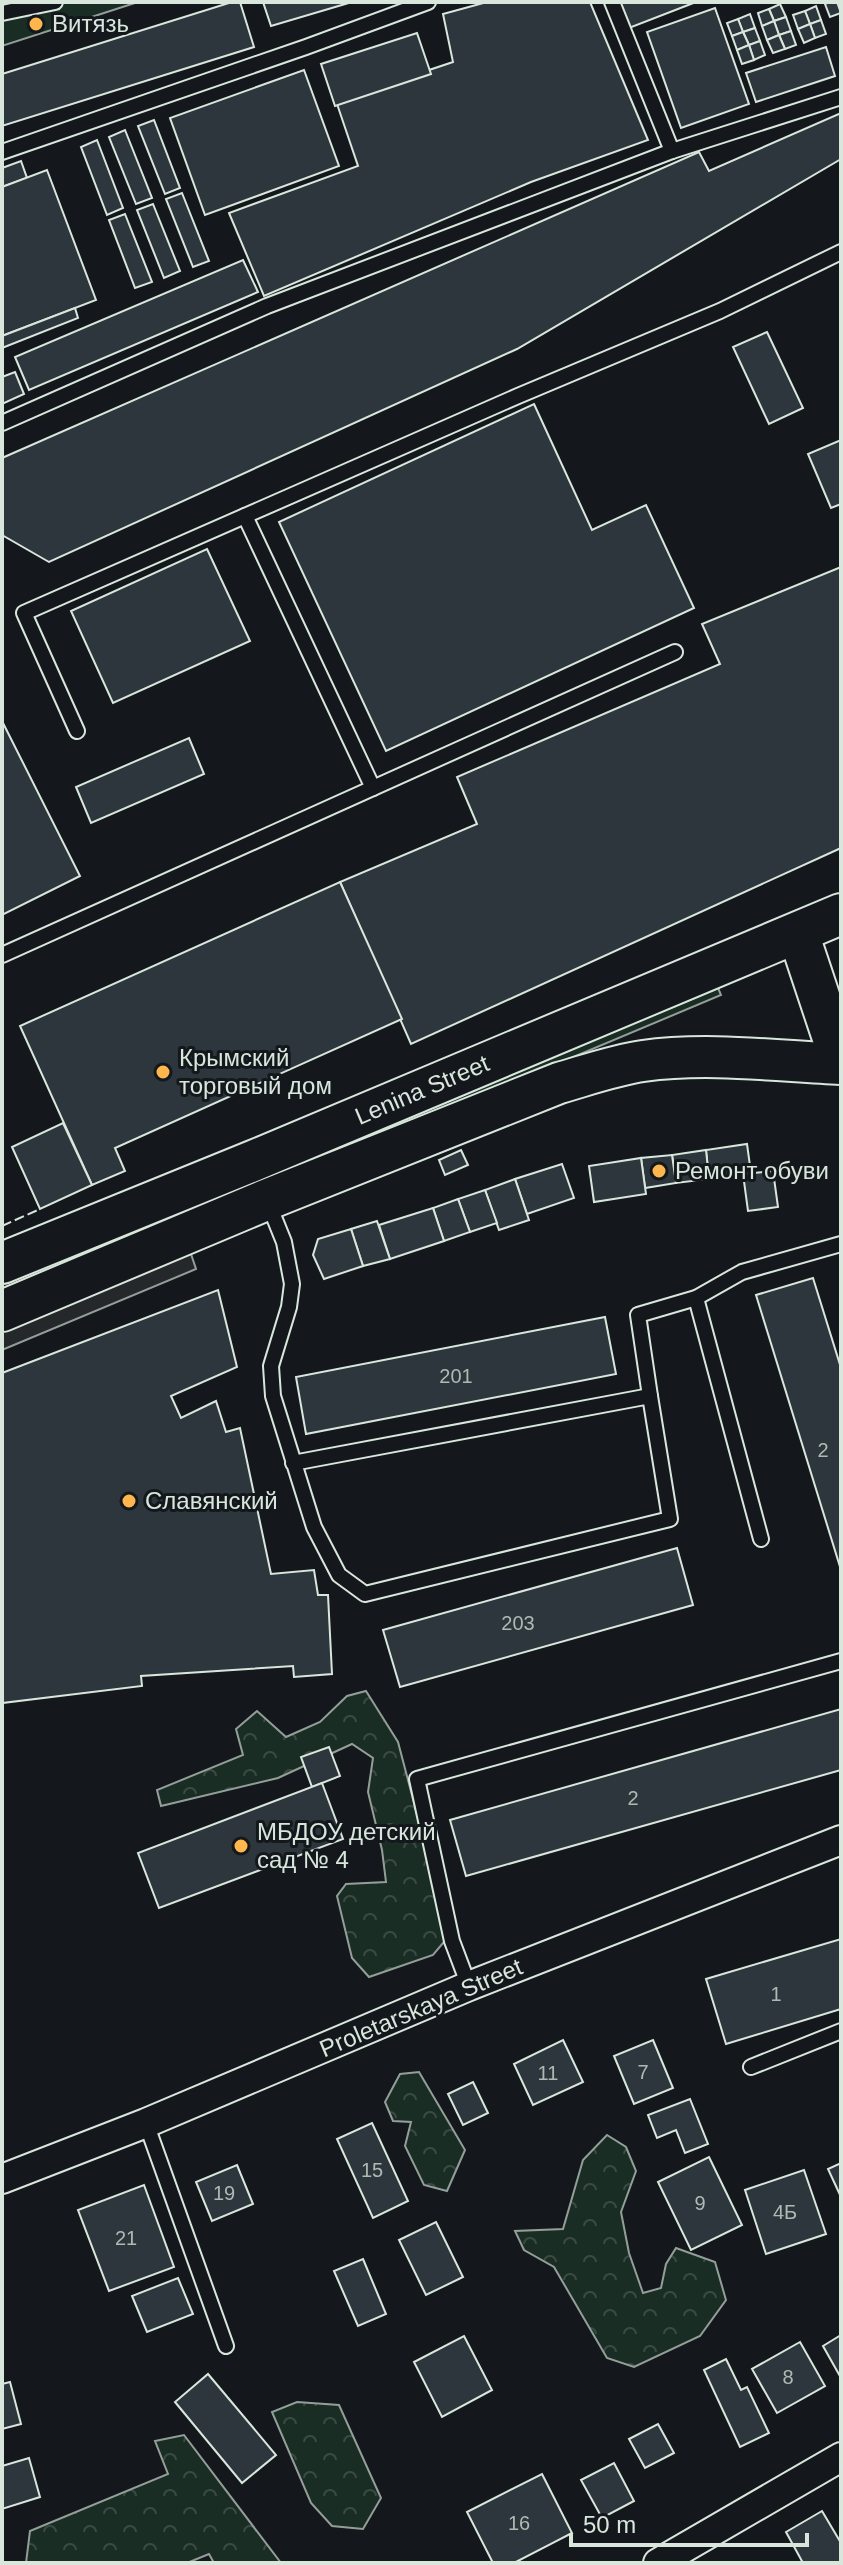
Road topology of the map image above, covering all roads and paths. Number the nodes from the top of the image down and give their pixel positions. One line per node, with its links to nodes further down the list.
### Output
1 (55, 2): 4 (lane)
2 (428, 2): 7 (lane)
3 (612, 2): 6 (lane)
4 (2, 13)
5 (841, 97): 6 (lane)
6 (672, 151): 9 (lane)
7 (2, 152)
8 (841, 252): 10 (lane)
9 (2, 423)
10 (245, 516): 12 (lane); 13 (lane)
11 (675, 652): 13 (lane)
12 (77, 731)
13 (373, 788): 16 (lane)
14 (841, 914): 15 (main road, Lenina Street)
15 (798, 933): 17 (main road); 18 (main road, Lenina Street)
16 (2, 955)
17 (841, 1063): 19 (main road, Lenina Street)
18 (253, 1161): 19 (main road); 21 (main road, Lenina Street)
19 (266, 1200): 23 (main road, Lenina Street); 25 (lane)
20 (841, 1244): 22 (lane)
21 (2, 1263)
22 (696, 1298): 24 (lane); 26 (lane)
23 (2, 1311)
24 (650, 1396): 25 (lane); 25 (lane)
25 (293, 1463)
26 (761, 1539)
27 (841, 1661): 29 (lane)
28 (841, 1840): 29 (street, Proletarskaya Street)
29 (469, 1986): 32 (street, Proletarskaya Street)
30 (841, 2031): 31 (lane)
31 (751, 2067)
32 (146, 2123): 33 (street, Proletarskaya Street); 34 (lane)
33 (2, 2179)
34 (226, 2346)
35 (841, 2457): 36 (street)
36 (658, 2563)

